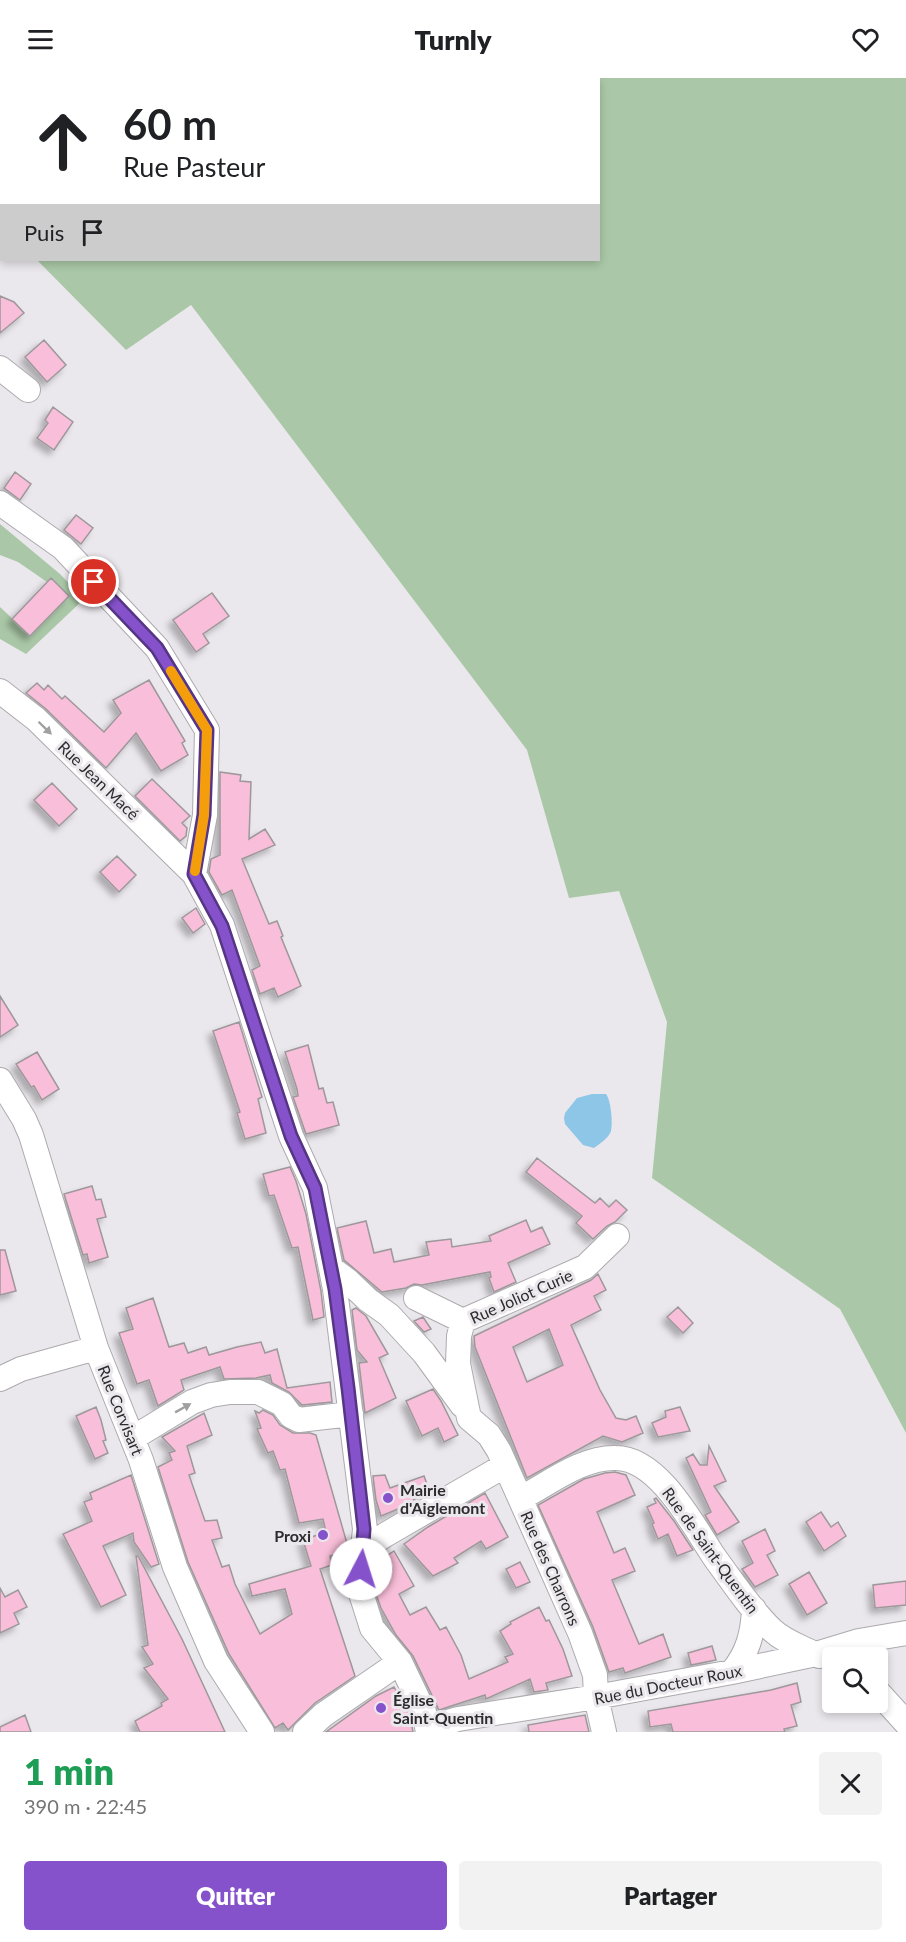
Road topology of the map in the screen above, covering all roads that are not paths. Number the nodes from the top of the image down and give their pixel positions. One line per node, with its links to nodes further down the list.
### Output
1 (0, 368): 2 (street)
2 (28, 390)
3 (0, 502): 5 (street)
4 (0, 691): 5 (street, Rue Jean Macé, one-way to 5)
5 (194, 874): 8 (street, Rue Jean Macé)
6 (0, 1080): 11 (street, Rue Corvisart)
7 (617, 1236): 10 (street, Rue Joliot Curie)
8 (331, 1268): 13 (street, Rue Jean Macé); 14 (street, Rue des Charrons)
9 (416, 1298): 10 (street, Rue Joliot Curie)
10 (463, 1321): 14 (street)
11 (96, 1348): 12 (street); 15 (street, Rue Corvisart)
12 (0, 1379)
13 (351, 1414): 15 (street, one-way to 13); 18 (street, Rue Jean Macé)
14 (469, 1418): 16 (street, Rue des Charrons)
15 (133, 1438): 30 (street, Rue Corvisart)
16 (504, 1466): 17 (street, Rue des Charrons); 18 (street)
17 (521, 1498): 19 (street, Rue de Saint-Quentin); 26 (street, Rue des Charrons)
18 (362, 1550): 24 (street, Rue Jean Macé)
19 (754, 1609): 22 (street, Rue de Saint-Quentin); 25 (street)
20 (906, 1633): 21 (street, Rue du Docteur Roux)
21 (847, 1647)
22 (822, 1658)
23 (822, 1659): 25 (street, Rue du Docteur Roux)
24 (400, 1662): 29 (street, Rue Jean Macé); 31 (street)
25 (732, 1672): 26 (street, Rue du Docteur Roux)
26 (596, 1697): 29 (street, Rue du Docteur Roux); 32 (street, Rue des Charrons)
27 (888, 1703): 28 (street)
28 (906, 1723)
29 (428, 1730)
30 (262, 1732)
31 (305, 1732)
32 (604, 1732)

